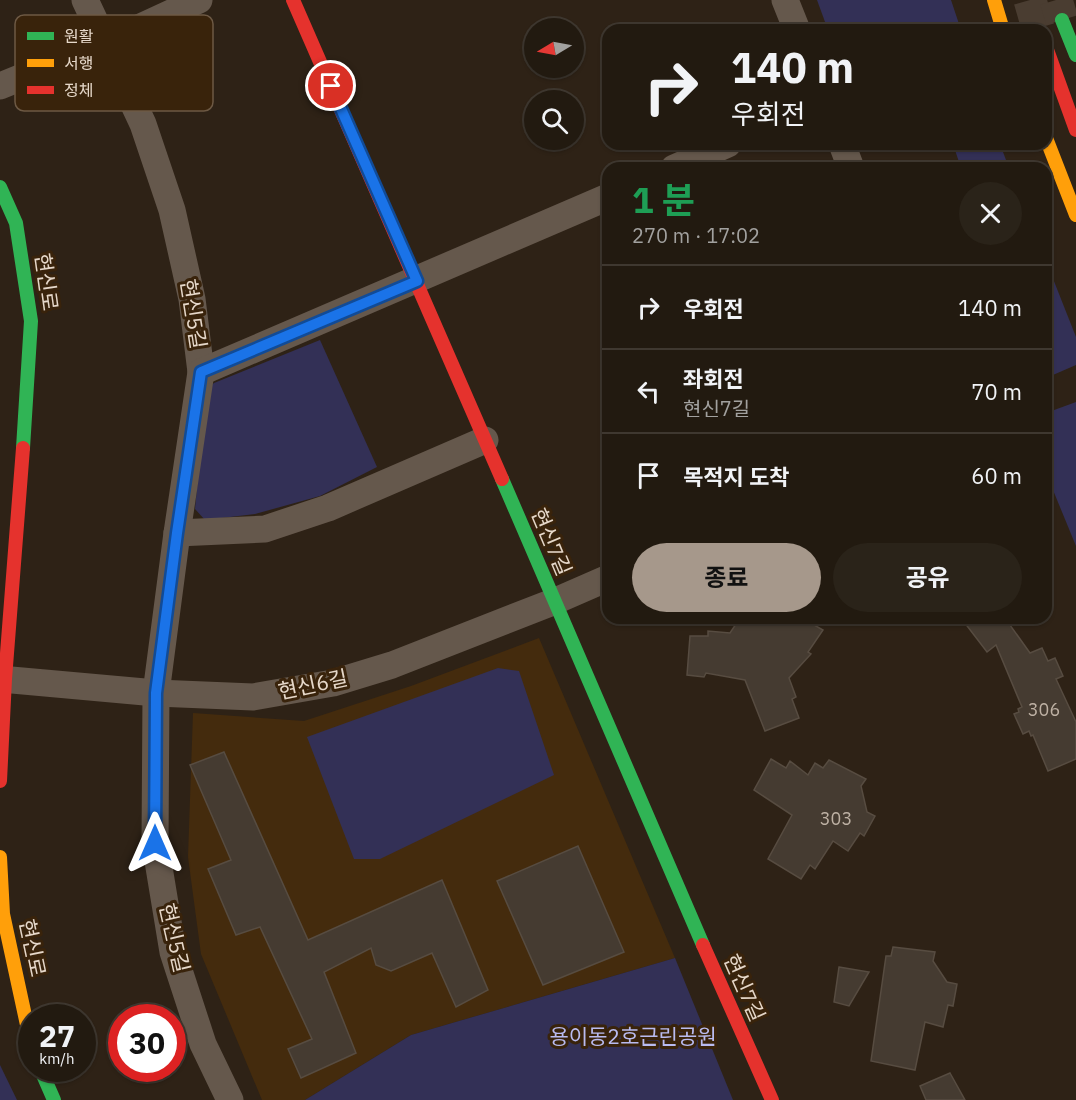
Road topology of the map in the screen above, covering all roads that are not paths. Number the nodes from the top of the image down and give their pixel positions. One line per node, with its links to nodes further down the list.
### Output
1 (85, 0): 7 (street, 현신5길)
2 (199, 0): 8 (street)
3 (293, 0): 25 (street, 현신7길)
4 (785, 0): 10 (street)
5 (994, 0): 11 (street)
6 (1008, 0): 12 (street)
7 (92, 15)
8 (167, 15)
9 (1062, 20): 13 (street)
10 (795, 24)
11 (1002, 24)
12 (1005, 24)
13 (1076, 55)
14 (1052, 64): 18 (street)
15 (15, 80): 16 (street)
16 (0, 86)
17 (137, 111): 26 (street, 현신5길)
18 (1076, 130)
19 (714, 150): 21 (street)
20 (1051, 150): 24 (street)
21 (688, 162)
22 (0, 187): 31 (street, 현신로)
23 (602, 200): 25 (street)
24 (1076, 215)
25 (417, 281): 26 (street); 27 (street, 현신7길)
26 (201, 372): 28 (street, 현신5길)
27 (485, 440): 28 (street); 30 (street, 현신7길)
28 (177, 533): 32 (street, 현신5길)
29 (602, 581): 30 (street, 현신6길)
30 (553, 602): 32 (street, 현신6길); 40 (street, 현신7길)
31 (2, 679): 32 (street, 현신6길); 33 (street, 현신로)
32 (156, 693): 39 (street, 현신5길)
33 (0, 782)
34 (0, 856): 35 (street, 현신로)
35 (1, 915): 36 (street, 현신로)
36 (22, 1004)
37 (46, 1082): 38 (street)
38 (54, 1100)
39 (230, 1100)
40 (772, 1100)

